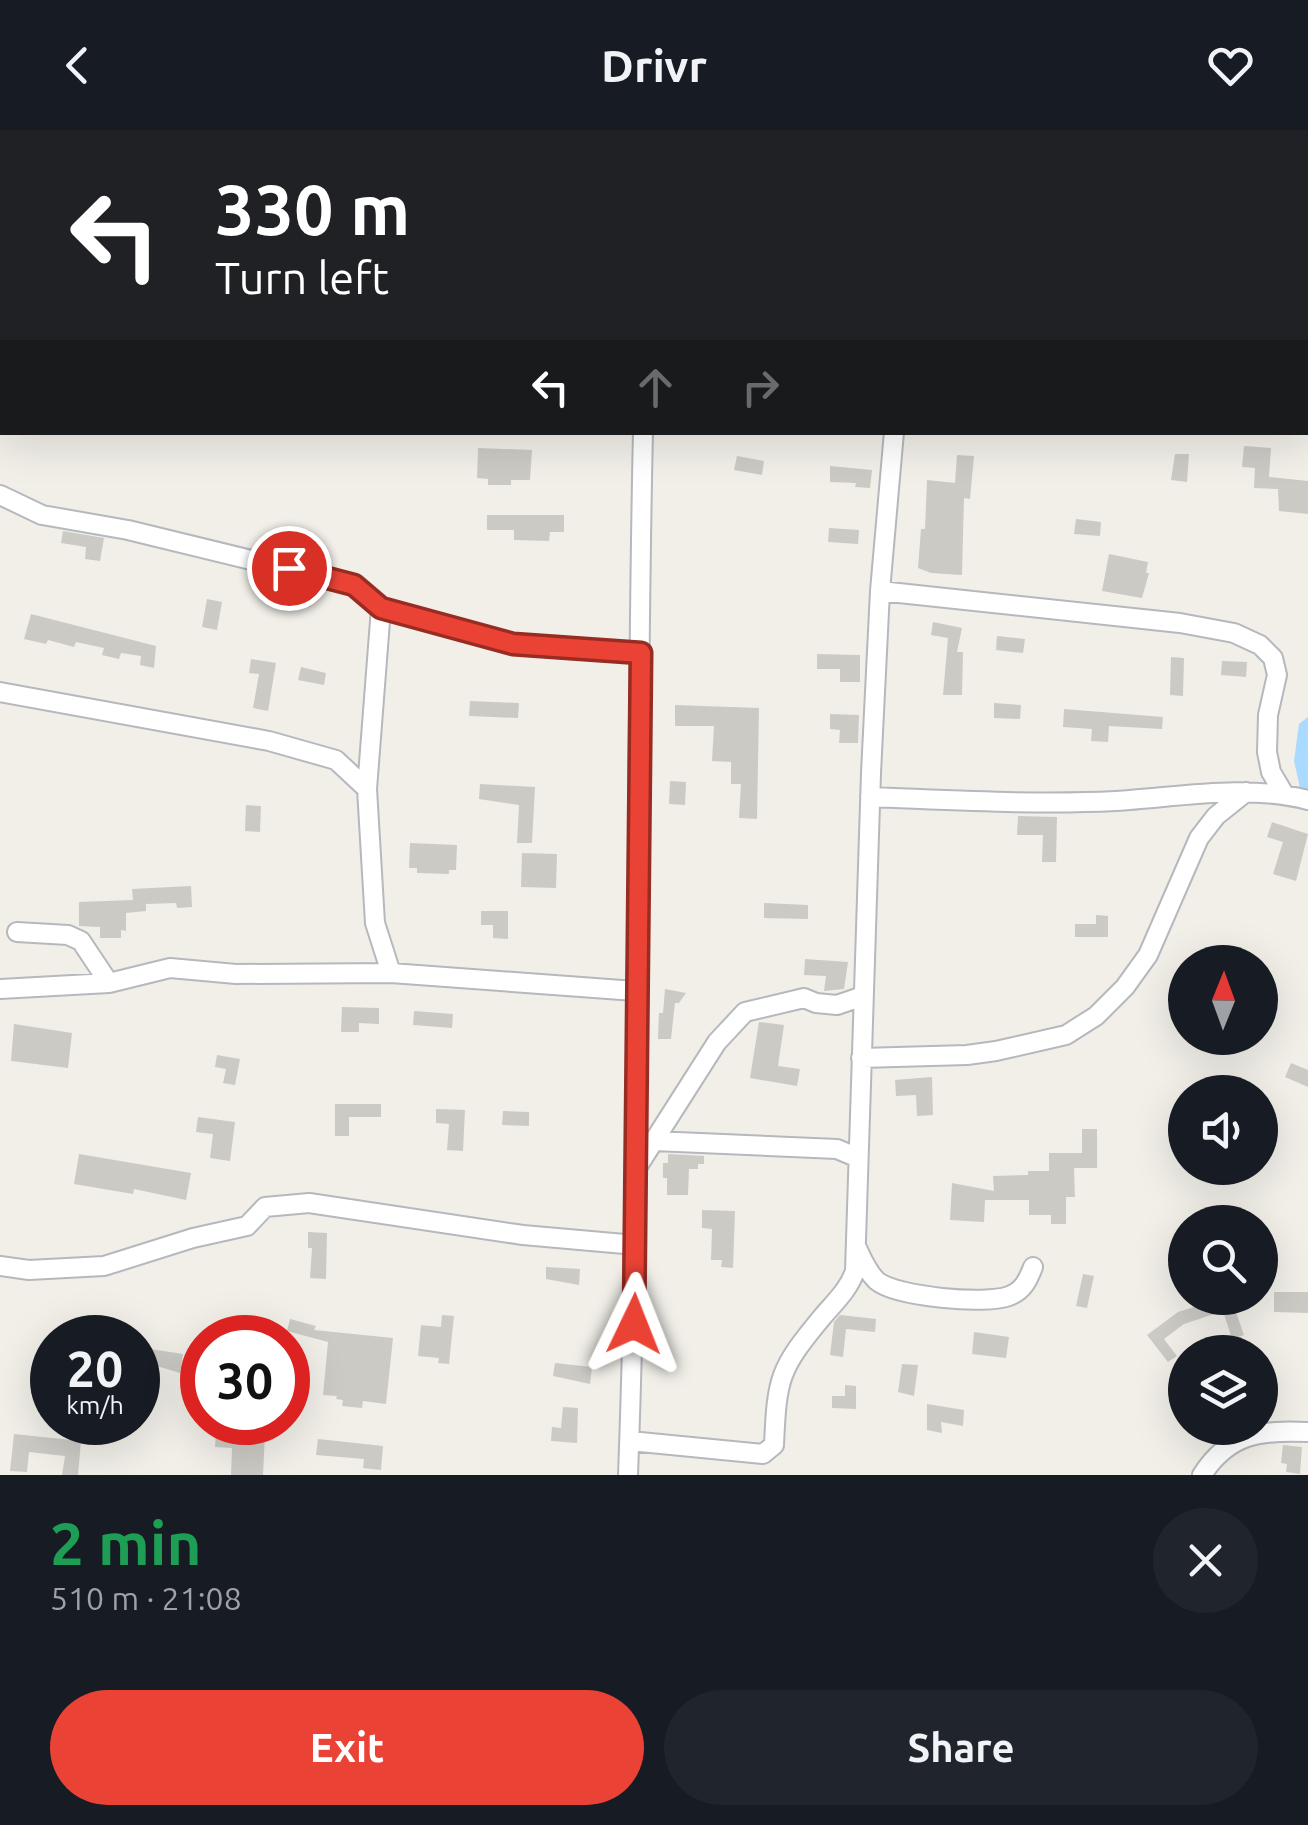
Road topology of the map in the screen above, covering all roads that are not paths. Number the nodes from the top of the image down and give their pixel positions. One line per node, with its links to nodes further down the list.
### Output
1 (643, 435): 6 (street)
2 (894, 435): 4 (street)
3 (0, 495): 5 (street)
4 (880, 591): 10 (street); 11 (street)
5 (381, 608): 6 (street); 8 (street)
6 (641, 653): 17 (street)
7 (0, 692): 8 (street)
8 (367, 789): 14 (street)
9 (1246, 792): 10 (street); 11 (street); 19 (street)
10 (1284, 794): 12 (street)
11 (870, 798): 18 (street)
12 (1308, 800)
13 (17, 932): 15 (street)
14 (391, 973): 15 (street); 17 (street)
15 (109, 983): 16 (street)
16 (0, 989)
17 (635, 991): 22 (street)
18 (863, 996): 19 (street); 20 (street)
19 (861, 1058): 21 (street)
20 (654, 1141): 21 (street); 22 (street)
21 (856, 1156): 24 (street)
22 (636, 1170): 23 (street)
23 (636, 1245): 25 (street); 28 (street)
24 (857, 1247): 26 (street); 28 (street)
25 (0, 1266)
26 (1033, 1267)
27 (1308, 1432): 30 (street)
28 (630, 1441): 29 (street)
29 (628, 1475)
30 (1202, 1475)

